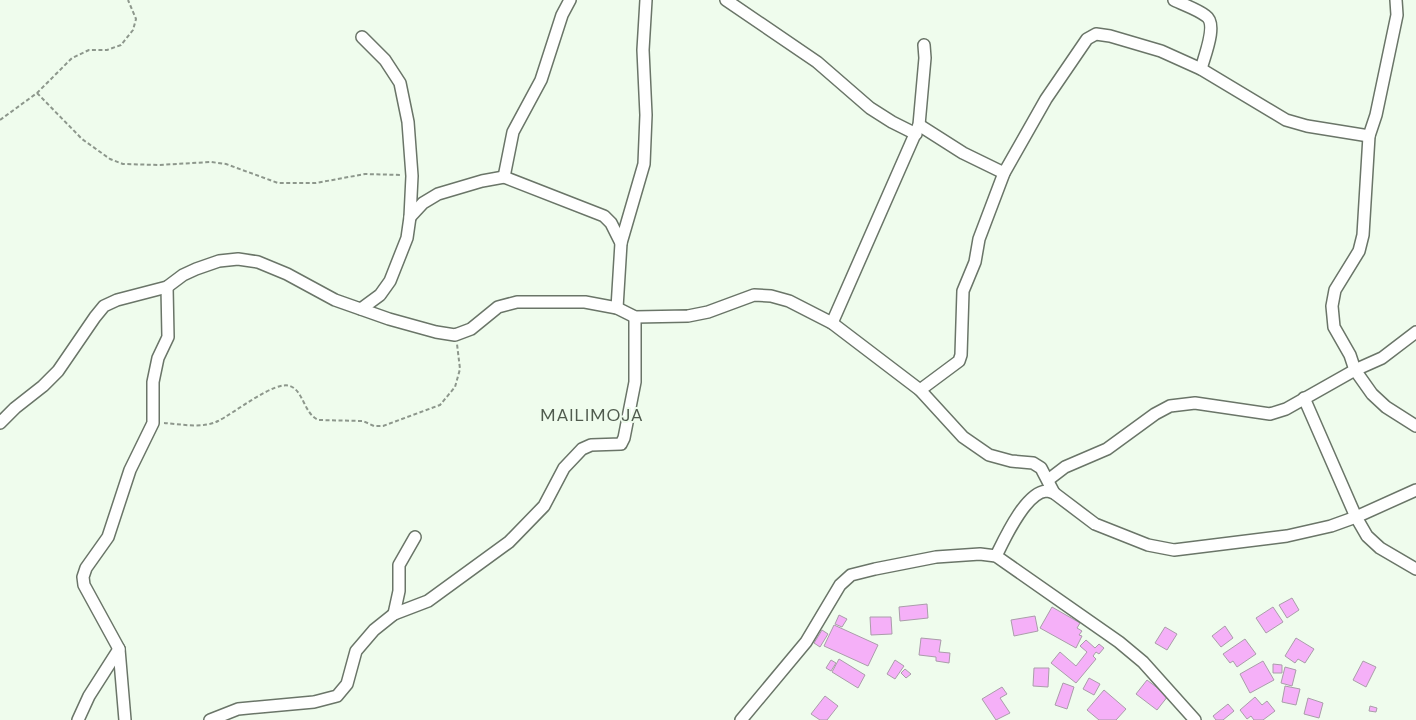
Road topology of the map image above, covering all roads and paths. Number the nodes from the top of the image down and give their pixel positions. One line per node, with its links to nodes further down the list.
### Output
1 (128, 0): 10 (path)
2 (570, 0): 16 (street)
3 (646, 0): 18 (street)
4 (726, 0): 12 (street)
5 (1174, 0): 9 (street)
6 (1396, 0): 13 (street)
7 (362, 37): 15 (street)
8 (924, 45): 12 (street)
9 (1201, 69): 13 (street); 14 (street)
10 (37, 93): 11 (path); 15 (path)
11 (0, 120)
12 (918, 130): 14 (street); 23 (street)
13 (1369, 136): 26 (street)
14 (1004, 174): 27 (street)
15 (412, 176): 17 (street)
16 (504, 177): 17 (street); 18 (street)
17 (410, 217): 20 (street)
18 (621, 242): 21 (street)
19 (167, 287): 20 (street); 29 (street); 30 (street)
20 (361, 308): 25 (street)
21 (617, 308): 22 (street); 25 (street)
22 (635, 317): 23 (street); 41 (street)
23 (832, 323): 27 (street)
24 (1416, 332): 26 (street)
25 (455, 335): 30 (path)
26 (1355, 370): 28 (street); 31 (street)
27 (920, 390): 32 (street)
28 (1304, 398): 33 (street); 37 (street)
29 (0, 423)
30 (153, 423): 42 (street)
31 (1416, 426)
32 (1040, 468): 33 (street); 34 (street)
33 (1065, 468): 34 (street)
34 (1048, 480): 36 (street)
35 (1416, 490): 37 (street)
36 (1054, 493): 37 (street); 39 (street)
37 (1356, 517): 40 (street)
38 (415, 537): 41 (street)
39 (996, 556): 46 (street); 47 (street)
40 (1416, 569)
41 (394, 614): 45 (street)
42 (119, 648): 43 (street); 44 (street)
43 (78, 720)
44 (125, 720)
45 (210, 720)
46 (741, 720)
47 (1195, 720)

